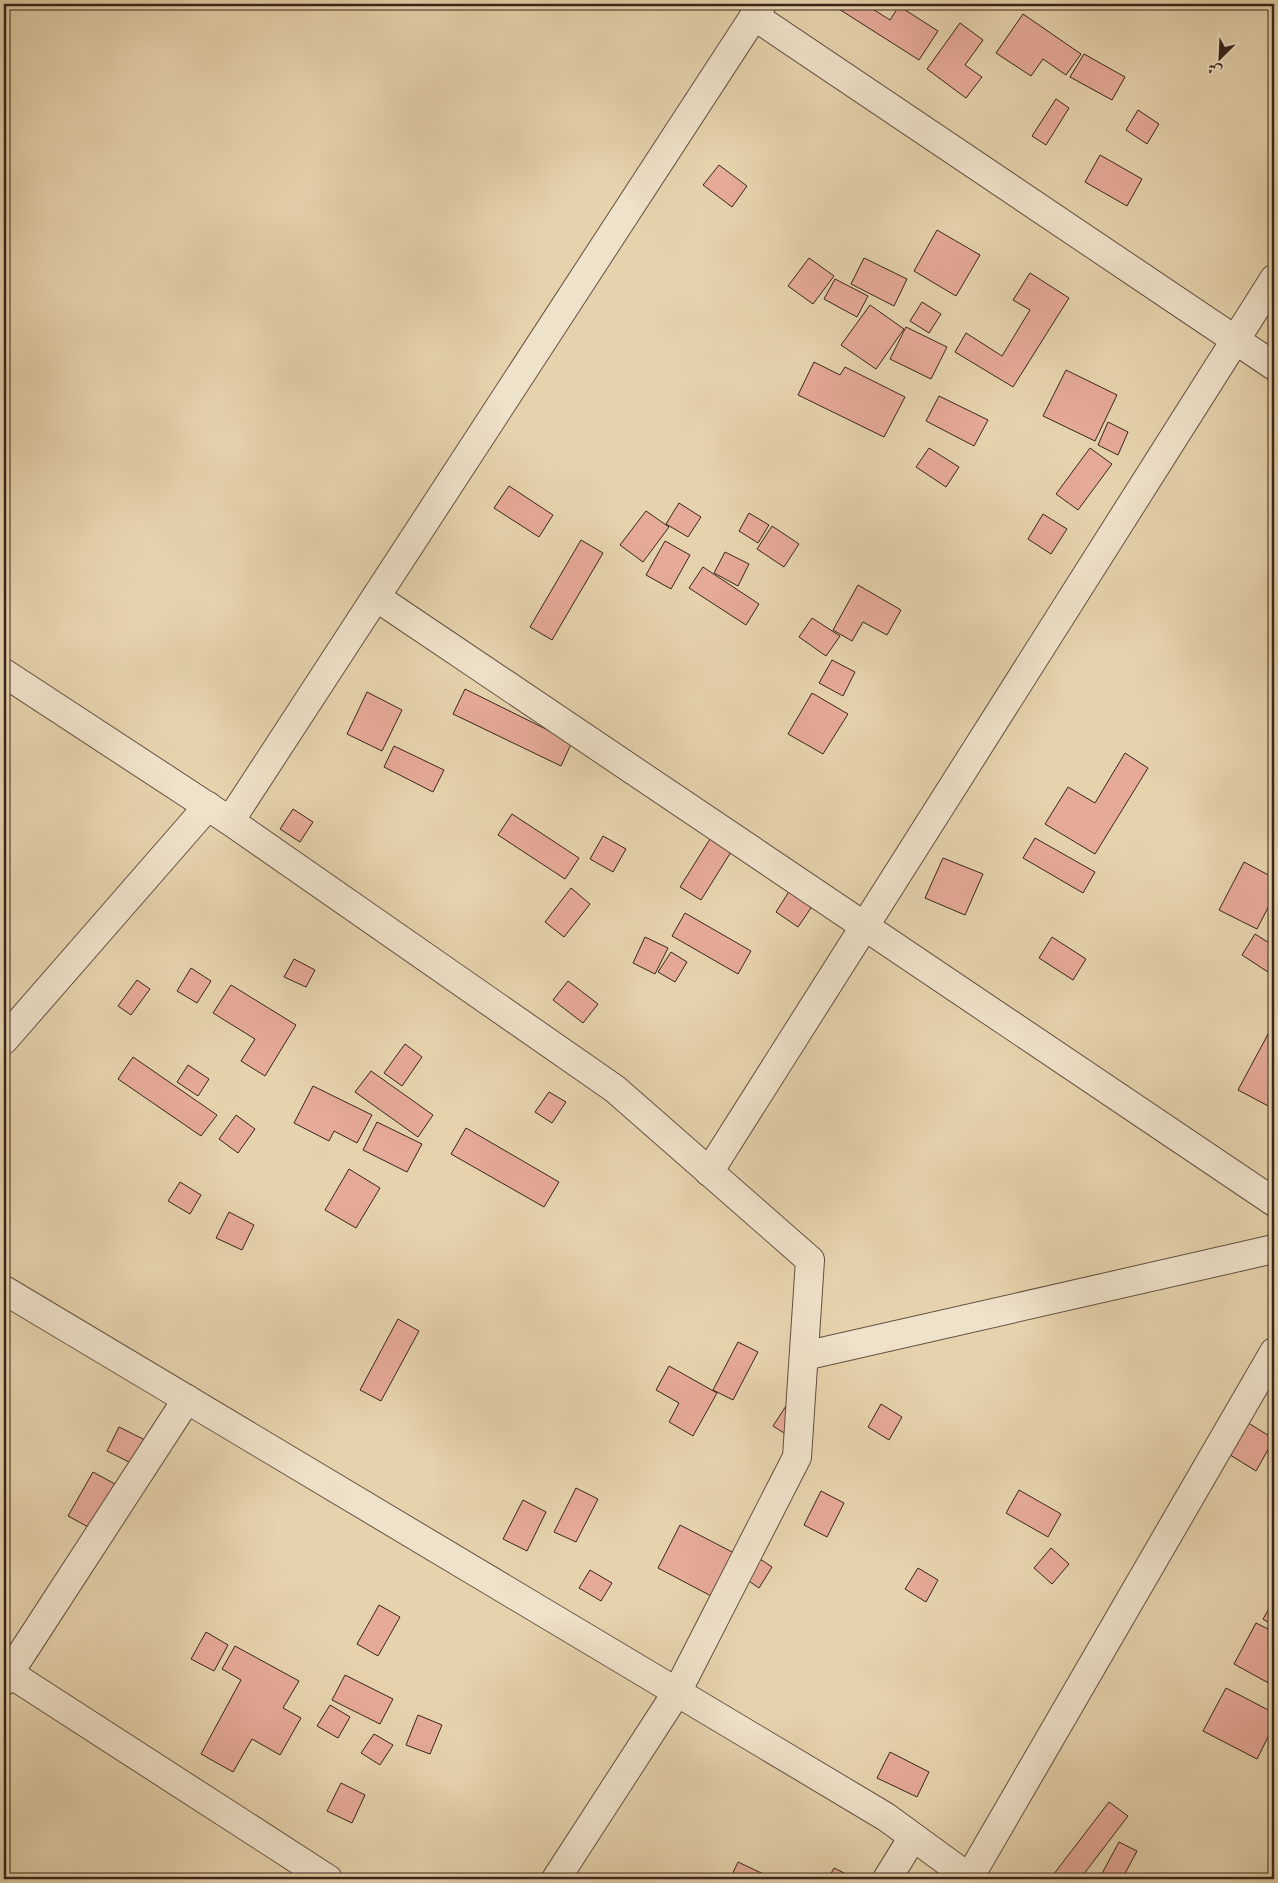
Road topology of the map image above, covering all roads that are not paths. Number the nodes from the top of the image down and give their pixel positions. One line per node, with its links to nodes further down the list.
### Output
1 (758, 10): 3 (street); 5 (street)
2 (1274, 279): 3 (street)
3 (1236, 340): 4 (street); 9 (street)
4 (1274, 366)
5 (376, 597): 8 (street); 9 (street)
6 (4, 673): 7 (street)
7 (208, 806): 8 (street); 10 (street)
8 (230, 821): 11 (street)
9 (865, 927): 11 (street); 12 (street)
10 (4, 1040)
11 (710, 1172): 16 (street)
12 (1274, 1202)
13 (1274, 1249): 16 (street)
14 (4, 1290): 17 (street)
15 (1274, 1352): 24 (street)
16 (804, 1356): 19 (street)
17 (187, 1399): 18 (street); 19 (street)
18 (6, 1677): 21 (street)
19 (677, 1692): 20 (street); 22 (street)
20 (913, 1837): 23 (street); 24 (street)
21 (328, 1879)
22 (556, 1879)
23 (888, 1879)
24 (970, 1879)

